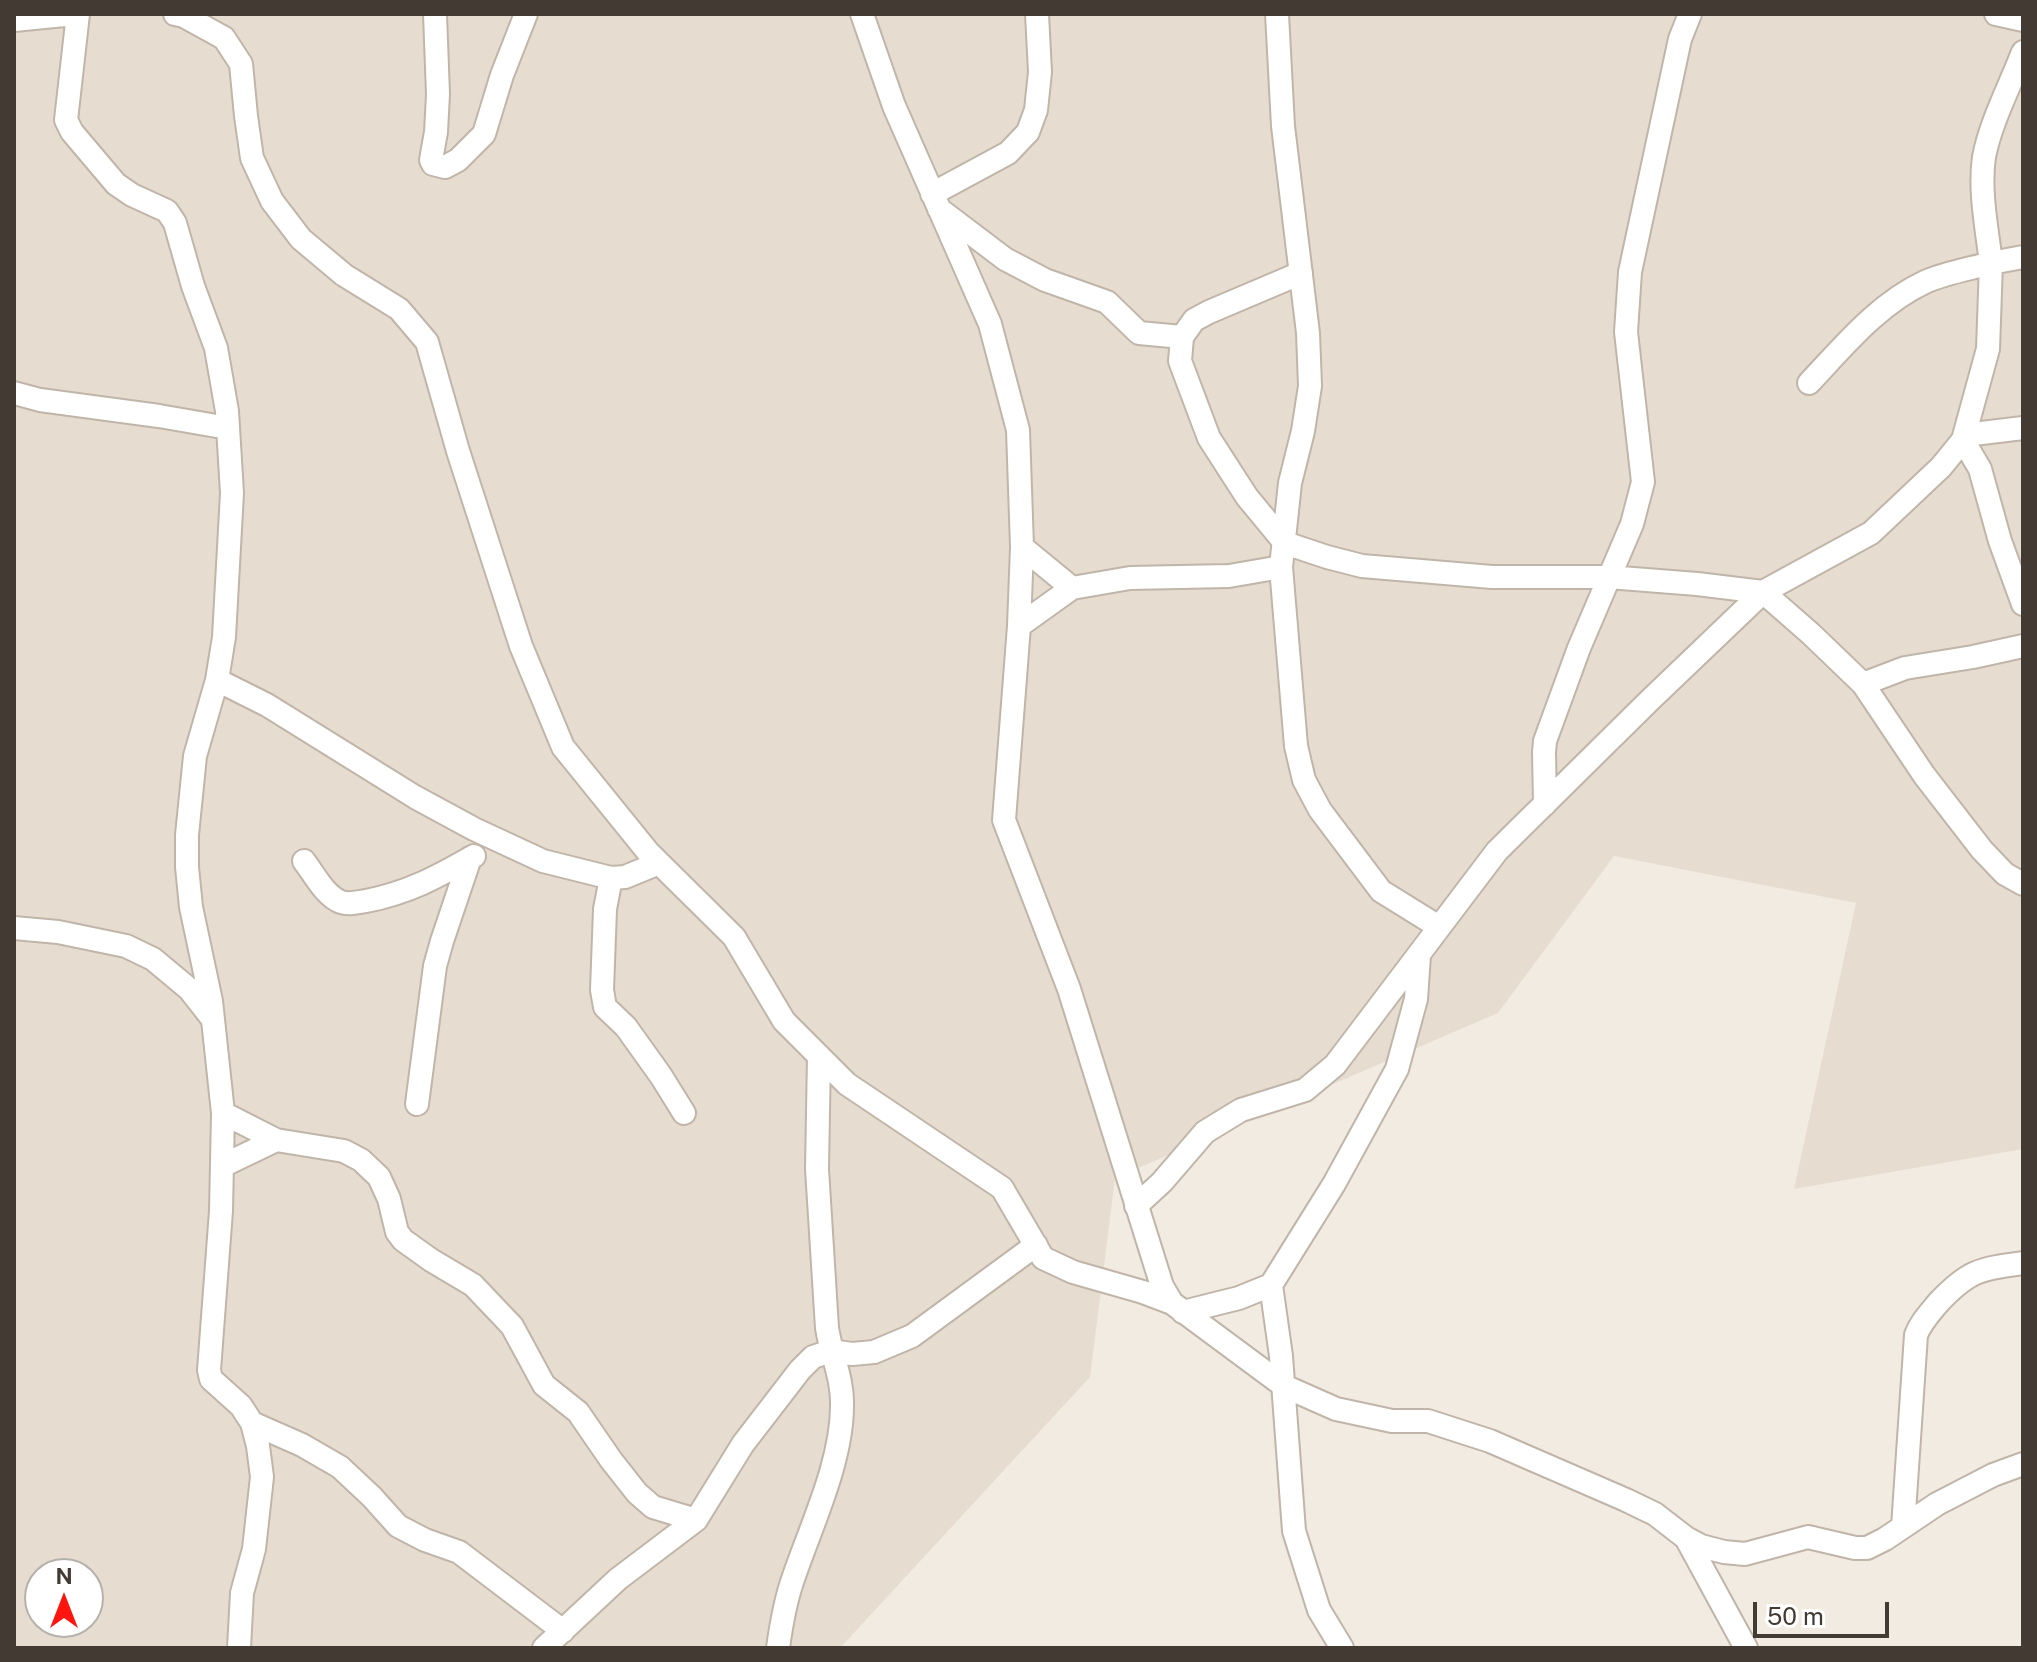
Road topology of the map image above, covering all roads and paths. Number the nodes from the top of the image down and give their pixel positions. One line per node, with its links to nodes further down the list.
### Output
1 (77, 14): 10 (street); 20 (street)
2 (175, 14): 41 (street)
3 (435, 14): 4 (street)
4 (526, 14)
5 (862, 14): 13 (street)
6 (1037, 14): 13 (street)
7 (1277, 14): 16 (street)
8 (1690, 14): 27 (street)
9 (1996, 14): 11 (street)
10 (14, 20)
11 (2023, 20)
12 (2023, 52): 15 (street)
13 (935, 201): 17 (street); 24 (street)
14 (2023, 257): 15 (street)
15 (1991, 263): 18 (street); 22 (street)
16 (1301, 273): 17 (street); 23 (street)
17 (1182, 337): 23 (street)
18 (1809, 383)
19 (14, 393): 20 (street)
20 (228, 428): 34 (street)
21 (2023, 428): 22 (street)
22 (1964, 437): 29 (street); 30 (street)
23 (1285, 543): 25 (street); 26 (street)
24 (1022, 547): 28 (street); 32 (street)
25 (1281, 567): 28 (street); 44 (street)
26 (1563, 577): 27 (street); 31 (street)
27 (1608, 577): 29 (street); 31 (street)
28 (1072, 588): 32 (street)
29 (1763, 592): 35 (street); 36 (street)
30 (2023, 604)
31 (1594, 610): 36 (street)
32 (1019, 626): 54 (street)
33 (2023, 646): 35 (street)
34 (217, 680): 37 (street); 47 (street)
35 (1863, 684): 43 (street)
36 (1545, 804): 44 (street)
37 (474, 829): 38 (street); 39 (street)
38 (506, 844): 39 (street); 42 (street)
39 (473, 856): 40 (street); 49 (street)
40 (304, 861)
41 (659, 863): 42 (street); 48 (street)
42 (611, 878): 51 (street)
43 (2023, 884)
44 (1439, 927): 46 (street)
45 (14, 928): 47 (street)
46 (1419, 954): 54 (street); 57 (street)
47 (213, 1019): 50 (street)
48 (819, 1056): 55 (street); 59 (street)
49 (417, 1104)
50 (223, 1113): 52 (street); 53 (street)
51 (684, 1113)
52 (276, 1140): 53 (street); 63 (street)
53 (222, 1166): 61 (street)
54 (1136, 1206): 58 (street)
55 (1036, 1245): 58 (street); 59 (street)
56 (2023, 1263): 64 (street)
57 (1271, 1285): 58 (street); 60 (street)
58 (1178, 1307): 60 (street)
59 (831, 1351): 63 (street); 69 (street)
60 (1284, 1386): 65 (street); 70 (street)
61 (252, 1423): 66 (street); 67 (street)
62 (2023, 1464): 64 (street)
63 (696, 1520): 66 (street)
64 (1903, 1527): 65 (street)
65 (1686, 1538): 71 (street)
66 (563, 1631): 68 (street)
67 (239, 1648)
68 (544, 1648)
69 (778, 1648)
70 (1342, 1648)
71 (1746, 1648)

